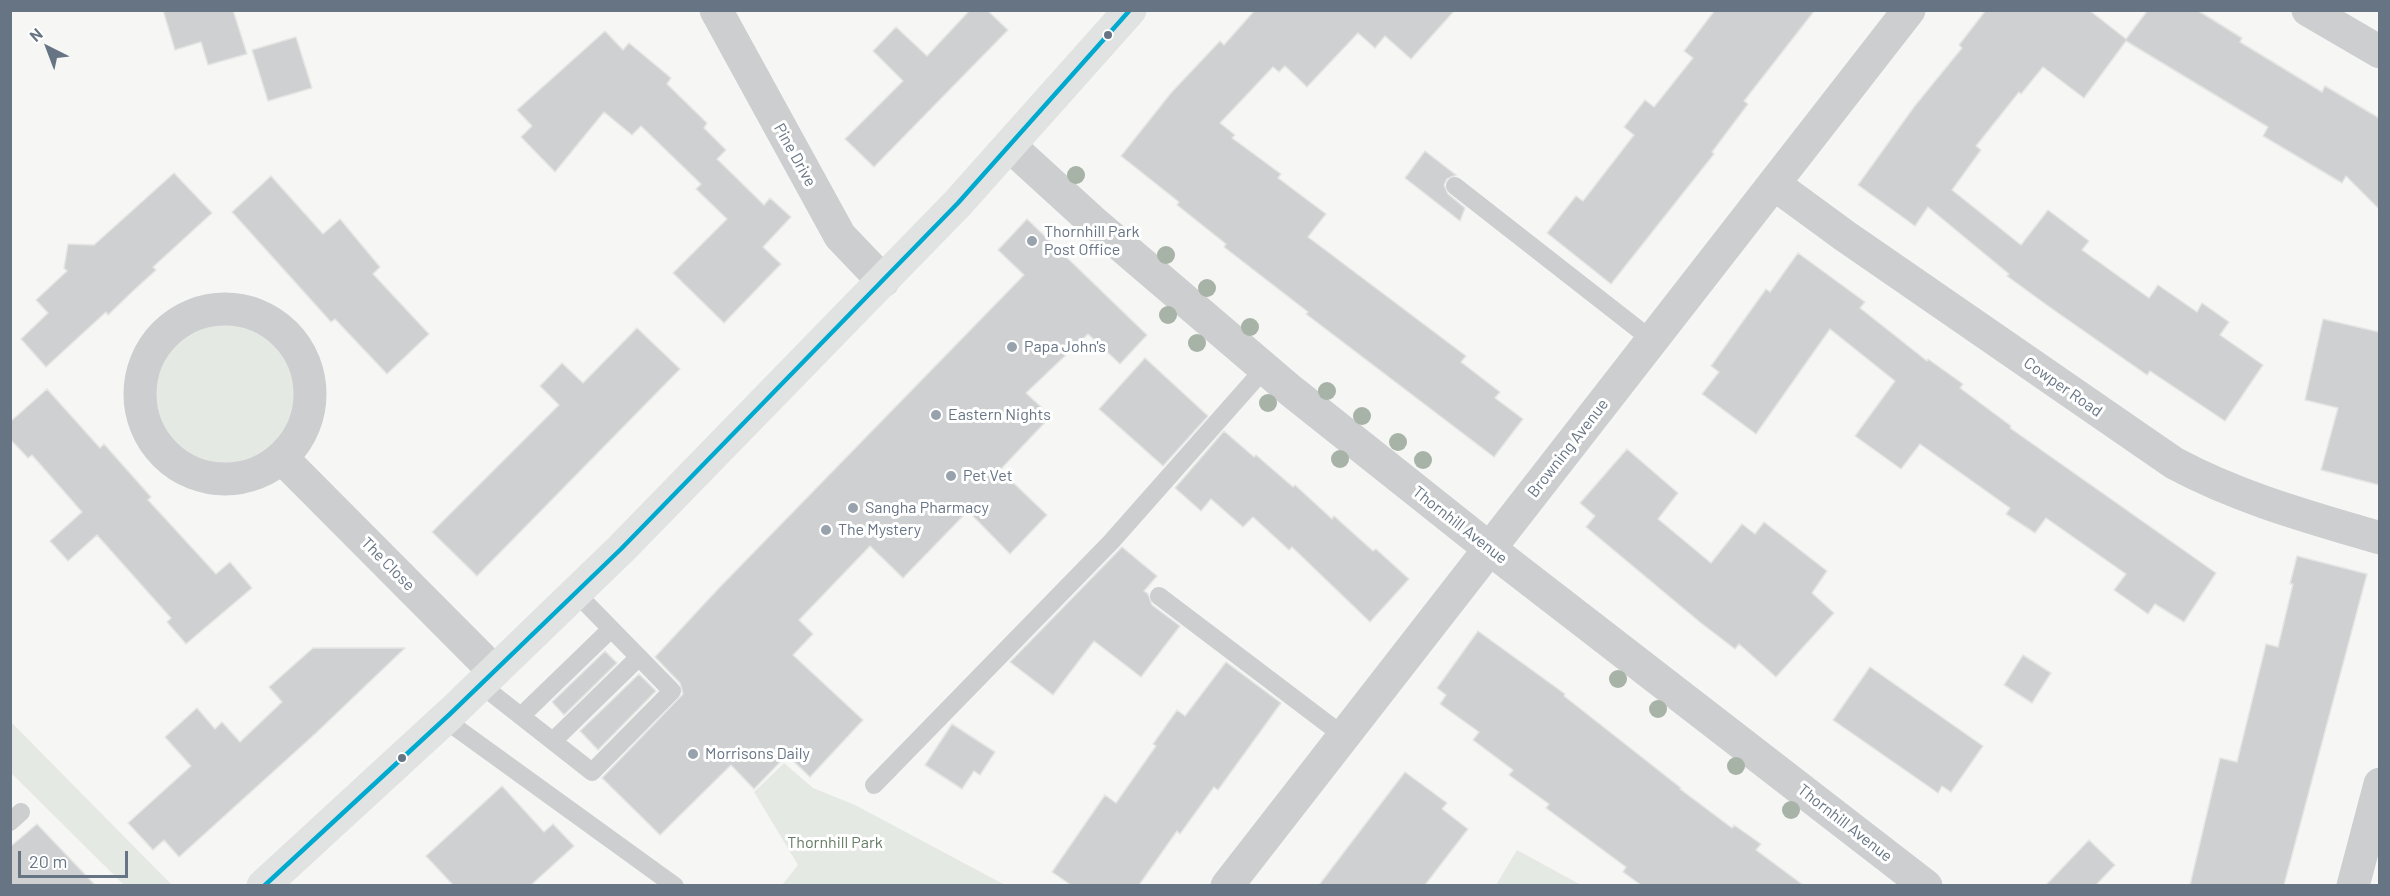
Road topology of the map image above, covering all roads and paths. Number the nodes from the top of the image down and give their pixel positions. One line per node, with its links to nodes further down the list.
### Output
1 (1130, 10): 6 (main road)
2 (1909, 10): 7 (street, Browning Avenue)
3 (2308, 10): 5 (street)
4 (714, 14): 9 (street, Pine Drive)
5 (2379, 52)
6 (1010, 146): 9 (main road); 11 (street, Thornhill Avenue)
7 (1774, 184): 10 (street, Browning Avenue); 13 (street, Cowper Road)
8 (1455, 186): 10 (lane)
9 (884, 281): 15 (main road)
10 (1652, 340): 14 (street, Browning Avenue)
11 (1264, 369): 14 (street, Thornhill Avenue); 25 (lane)
12 (282, 458): 12 (street); 19 (street, The Close)
13 (2379, 538)
14 (1490, 549): 22 (street, Browning Avenue); 29 (street, Thornhill Avenue)
15 (576, 593): 17 (lane); 19 (main road)
16 (1159, 596): 22 (lane)
17 (611, 628): 18 (lane); 20 (lane)
18 (639, 657): 23 (lane); 23 (lane)
19 (487, 678): 20 (lane); 21 (main road)
20 (521, 716): 23 (lane)
21 (444, 719): 26 (main road); 27 (lane)
22 (1345, 737): 28 (street, Browning Avenue)
23 (553, 741)
24 (2379, 784): 30 (street)
25 (874, 785)
26 (263, 885)
27 (675, 885)
28 (1227, 885)
29 (1926, 885)
30 (2353, 885)

